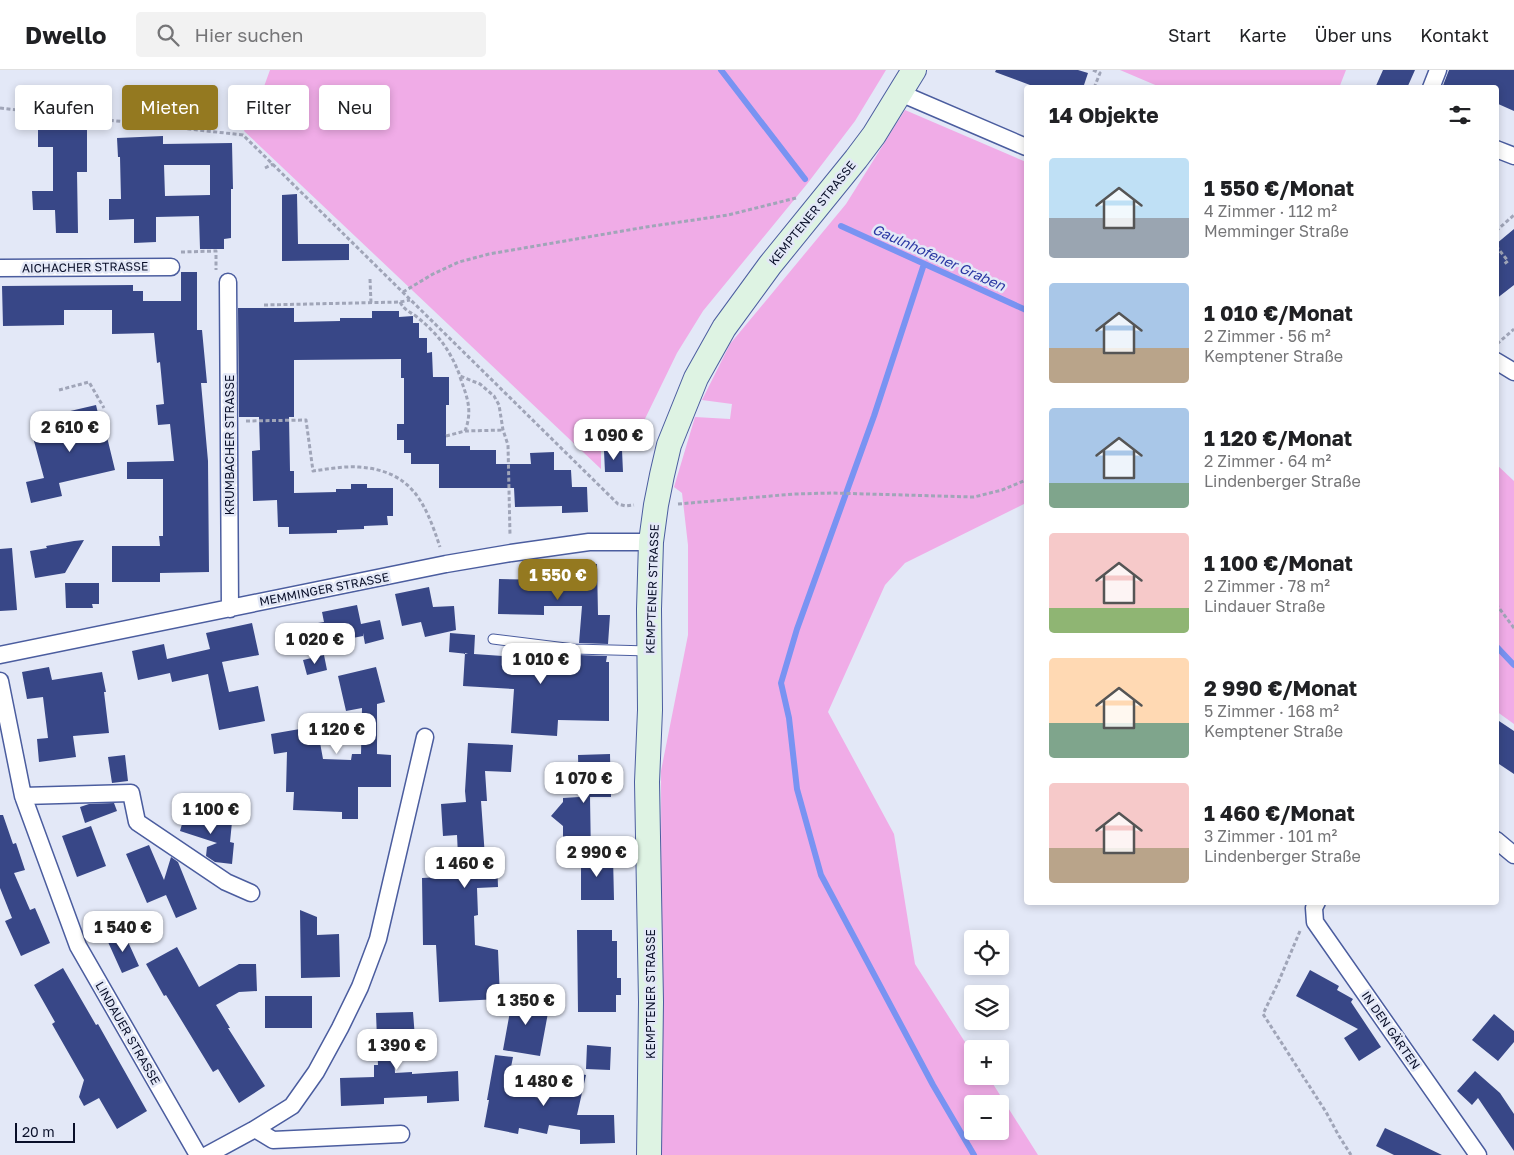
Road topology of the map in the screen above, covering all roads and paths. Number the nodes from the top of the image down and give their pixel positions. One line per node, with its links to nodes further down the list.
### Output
1 (914, 70): 6 (street, KEMPTENER STRASSE)
2 (1093, 70): 4 (path)
3 (1438, 70): 5 (street)
4 (1095, 85)
5 (1432, 85)
6 (900, 93): 8 (street); 13 (street, KEMPTENER STRASSE)
7 (0, 108): 11 (path)
8 (1024, 146)
9 (1499, 150): 10 (street)
10 (1514, 156)
11 (273, 164): 12 (path); 22 (path)
12 (264, 168)
13 (816, 209): 22 (path); 39 (street, KEMPTENER STRASSE)
14 (1514, 215): 15 (path)
15 (1499, 228)
16 (1499, 250): 17 (path)
17 (1503, 265)
18 (171, 266): 19 (street, AICHACHER STRASSE); 21 (path)
19 (0, 268)
20 (370, 279): 25 (path)
21 (228, 282): 34 (street, KRUMBACHER STRASSE)
22 (403, 292): 23 (path)
23 (410, 300): 24 (path); 39 (path)
24 (400, 302): 25 (path); 31 (path)
25 (370, 303): 26 (path)
26 (264, 305)
27 (1514, 329): 28 (path)
28 (1499, 342)
29 (1499, 364): 30 (street)
30 (1514, 372)
31 (460, 376): 35 (path); 36 (path)
32 (58, 390): 33 (path)
33 (104, 408)
34 (229, 422): 42 (path); 44 (street, KRUMBACHER STRASSE)
35 (464, 430): 36 (path); 37 (path)
36 (503, 430): 41 (path)
37 (446, 436)
38 (1024, 481): 39 (path)
39 (656, 505): 40 (street, KEMPTENER STRASSE)
40 (651, 542): 41 (street, MEMMINGER STRASSE); 47 (street, KEMPTENER STRASSE)
41 (511, 553): 42 (street, MEMMINGER STRASSE)
42 (446, 564): 44 (street, MEMMINGER STRASSE)
43 (1499, 608): 45 (path)
44 (230, 609): 48 (street, MEMMINGER STRASSE)
45 (1513, 626)
46 (493, 639): 47 (lane)
47 (650, 651): 60 (street, KEMPTENER STRASSE)
48 (0, 655)
49 (0, 681): 51 (street, LINDAUER STRASSE)
50 (425, 737): 56 (street)
51 (23, 796): 54 (street); 58 (street, LINDAUER STRASSE)
52 (1499, 842): 53 (street)
53 (1514, 855)
54 (251, 893)
55 (1316, 905): 61 (path); 62 (street, IN DEN GÄRTEN)
56 (255, 1129): 57 (street); 59 (street)
57 (401, 1134)
58 (198, 1155)
59 (207, 1155)
60 (649, 1155)
61 (1350, 1155)
62 (1478, 1155)

